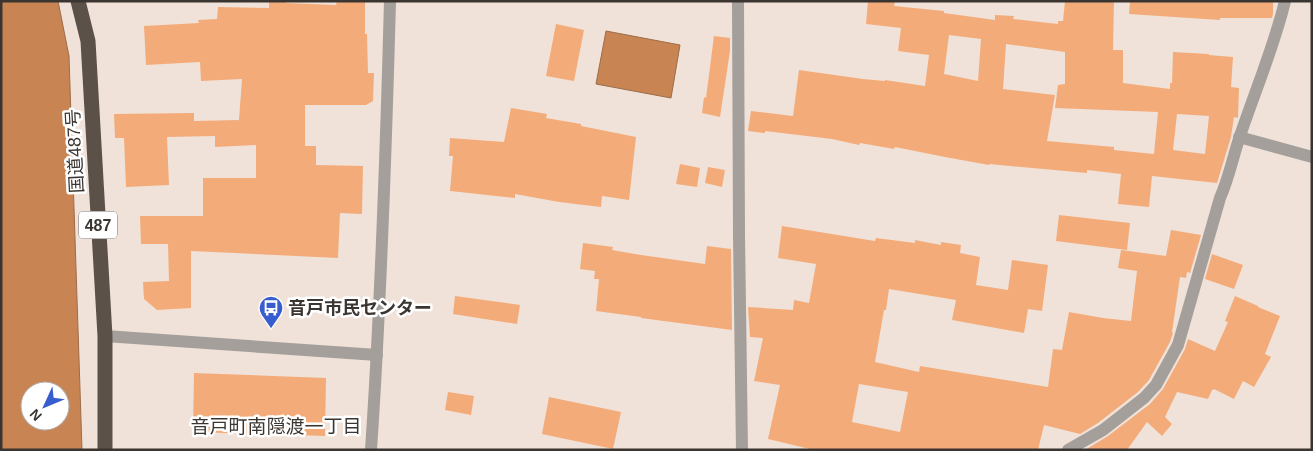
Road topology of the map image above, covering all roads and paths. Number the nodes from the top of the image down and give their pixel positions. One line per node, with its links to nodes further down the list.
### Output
1 (78, 1): 7 (highway, 国道487号 / 487)
2 (390, 1): 8 (street)
3 (738, 1): 11 (street)
4 (1285, 1): 5 (street)
5 (1239, 137): 6 (street); 12 (street)
6 (1312, 157)
7 (105, 336): 8 (street); 9 (highway, 国道487号 / 487)
8 (377, 356): 10 (street)
9 (105, 450)
10 (371, 450)
11 (742, 450)
12 (1068, 450)

